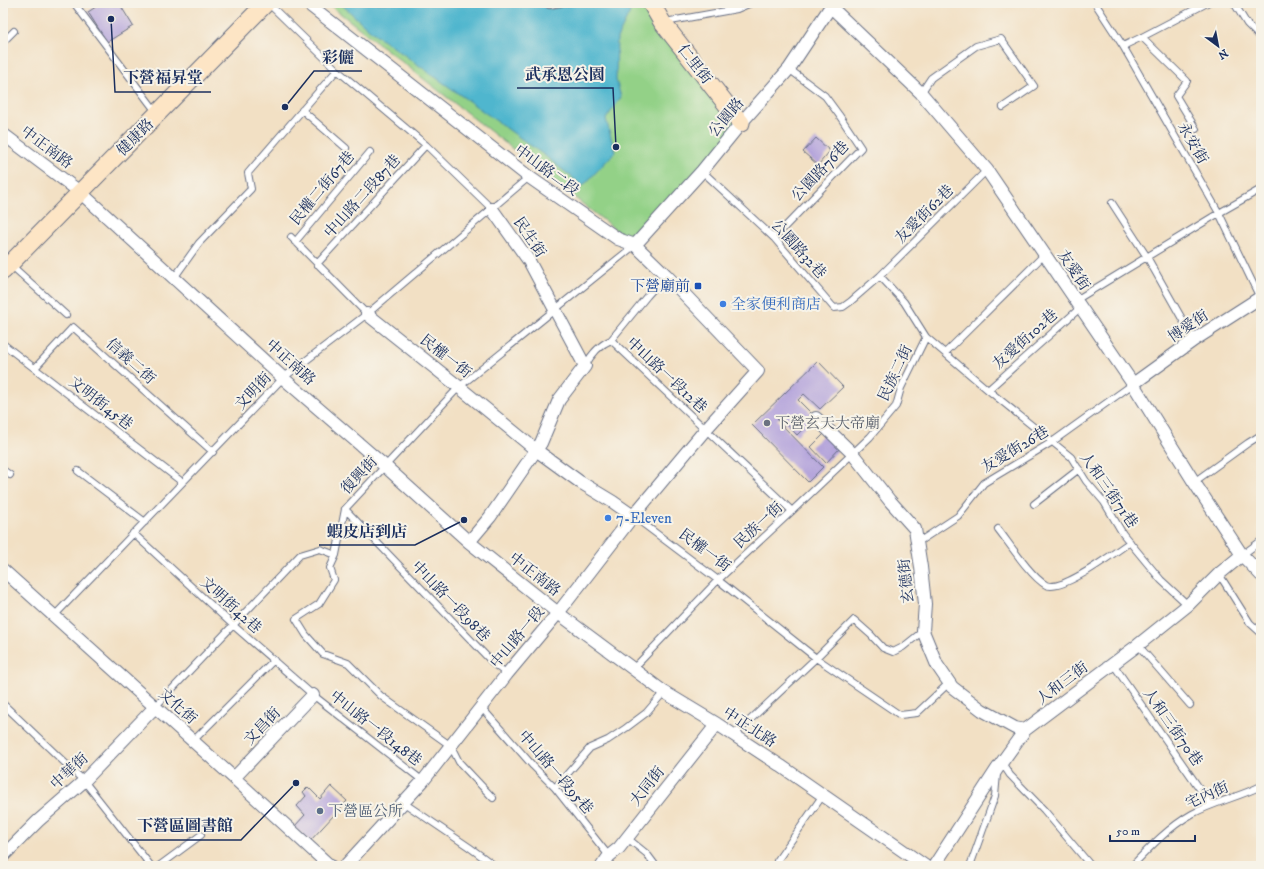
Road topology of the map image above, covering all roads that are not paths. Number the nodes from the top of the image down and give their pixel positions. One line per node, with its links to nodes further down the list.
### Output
1 (74, 3): 23 (lane)
2 (267, 3): 19 (lane, 民生街); 23 (street, 健康路)
3 (307, 3): 32 (street, 中山路二段)
4 (548, 3): 5 (lane)
5 (560, 3)
6 (651, 3): 12 (street, 仁里街)
7 (751, 3): 12 (lane)
8 (1095, 3): 17 (lane, 永安街)
9 (1207, 3): 14 (lane)
10 (1234, 3): 15 (lane)
11 (832, 5): 18 (street, 公園路); 20 (street, 友愛街)
12 (662, 22): 24 (street, 仁里街)
13 (14, 31): 16 (lane)
14 (1142, 37): 17 (lane); 25 (lane)
15 (1261, 38)
16 (3, 42)
17 (1123, 46): 37 (lane, 永安街)
18 (788, 69): 24 (street, 公園路); 38 (lane, 公園路76巷)
19 (337, 70): 22 (lane); 27 (lane, 民生街)
20 (921, 93): 21 (lane); 30 (street, 友愛街)
21 (1003, 107)
22 (302, 110): 28 (lane); 46 (lane)
23 (158, 115): 34 (street, 健康路)
24 (741, 123): 31 (street, 公園路)
25 (1196, 129)
26 (3, 134): 34 (street, 中正南路)
27 (426, 145): 36 (lane, 民生街); 42 (lane, 中山路二段87巷)
28 (346, 148)
29 (370, 152): 42 (lane, 民權二街67巷)
30 (987, 170): 40 (street, 友愛街); 45 (lane, 友愛街62巷)
31 (702, 171): 38 (lane, 公園路32巷); 39 (street, 公園路)
32 (529, 178): 36 (lane, 文明街); 39 (street, 中山路二段)
33 (1261, 189): 37 (lane, 友愛街102巷)
34 (80, 192): 43 (street, 健康路); 46 (street, 中正南路)
35 (1112, 203): 41 (lane)
36 (492, 209): 49 (street, 民生街); 50 (lane, 文明街)
37 (1219, 213): 41 (lane, 友愛街102巷); 47 (lane, 永安街)
38 (774, 238): 45 (lane, 公園路32巷)
39 (635, 245): 44 (street, 中山路二段); 49 (lane, 復興街)
40 (1044, 254): 48 (street, 友愛街); 56 (lane)
41 (1147, 257): 48 (lane, 友愛街102巷); 54 (lane)
42 (317, 264): 50 (lane)
43 (5, 265): 51 (lane)
44 (666, 275): 53 (lane); 59 (street, 中山路二段)
45 (880, 276): 52 (lane, 人和三街71巷)
46 (174, 278): 60 (street, 中正南路)
47 (1261, 298): 54 (street, 博愛街)
48 (1078, 304): 61 (street, 友愛街); 63 (lane, 友愛街102巷)
49 (555, 310): 57 (street, 民生街); 62 (lane, 復興街)
50 (367, 314): 60 (lane, 文明街); 62 (street, 民權一街)
51 (66, 315)
52 (926, 337): 56 (lane, 人和三街71巷); 70 (lane, 民族二街)
53 (611, 340): 57 (lane); 65 (lane, 中山路一段12巷)
54 (1194, 340): 61 (street, 博愛街)
55 (3, 344): 58 (lane, 文明街45巷)
56 (945, 353): 63 (lane, 人和三街71巷)
57 (585, 366): 68 (street)
58 (35, 368): 69 (lane, 信義二街); 76 (lane, 文明街45巷)
59 (758, 371): 65 (street, 中山路一段)
60 (283, 378): 69 (lane, 文明街); 71 (street, 中正南路)
61 (1133, 384): 67 (lane, 友愛街26巷); 77 (street, 友愛街)
62 (459, 387): 68 (street, 民權一街); 71 (lane, 復興街)
63 (988, 390): 67 (lane, 人和三街71巷)
64 (816, 418): 70 (street, 玄德街)
65 (705, 430): 80 (lane, 中山路一段12巷); 81 (street, 中山路一段)
66 (1261, 435): 77 (lane)
67 (1052, 442): 72 (lane, 人和三街71巷); 85 (lane, 友愛街26巷)
68 (536, 450): 81 (street, 民權一街); 87 (street)
69 (213, 452): 76 (lane, 文明街)
70 (852, 454): 80 (lane, 民族一街); 85 (street, 玄德街)
71 (386, 467): 79 (lane, 復興街); 87 (street, 中正南路)
72 (1079, 469): 78 (lane); 88 (lane, 人和三街71巷)
73 (3, 470): 75 (lane)
74 (78, 471): 82 (lane)
75 (10, 476)
76 (182, 482): 82 (lane, 文明街)
77 (1194, 482): 90 (street, 友愛街)
78 (1034, 504)
79 (345, 509): 89 (lane, 復興街); 106 (lane, 中山路一段98巷)
80 (792, 511): 94 (lane, 民族一街)
81 (633, 516): 94 (lane, 民權一街); 96 (street, 中山路一段)
82 (145, 522): 84 (lane, 文明街)
83 (998, 529): 88 (lane)
84 (133, 533): 97 (lane, 文明街); 98 (lane, 文明街42巷)
85 (917, 540): 99 (street, 玄德街)
86 (1261, 541): 90 (lane)
87 (469, 542): 96 (street, 中正南路)
88 (1130, 542): 95 (lane, 人和三街71巷)
89 (336, 555): 98 (lane); 118 (lane, 復興街)
90 (1242, 555): 92 (street, 人和三街); 93 (street, 友愛街)
91 (3, 570): 97 (street, 文化街)
92 (1219, 574): 95 (street, 人和三街); 100 (lane)
93 (1261, 575)
94 (718, 580): 102 (lane, 民權一街); 105 (lane, 民族一街)
95 (1188, 605): 101 (street, 人和三街)
96 (558, 613): 105 (street, 中正北路); 106 (street, 中山路一段)
97 (54, 616): 112 (street, 文化街)
98 (234, 626): 103 (lane, 文明街42巷); 112 (lane)
99 (923, 632): 102 (lane); 107 (street, 玄德街)
100 (1261, 633)
101 (1138, 645): 104 (street, 人和三街); 111 (lane)
102 (816, 658): 107 (lane, 民權一街); 116 (lane)
103 (274, 660): 109 (lane, 文明街42巷); 117 (lane)
104 (1113, 664): 115 (street, 人和三街); 128 (lane, 人和三街70巷)
105 (632, 670): 108 (street, 中正北路)
106 (507, 674): 113 (street, 中山路一段)
107 (949, 683): 115 (street, 玄德街)
108 (664, 692): 114 (street, 中正北路); 124 (lane)
109 (313, 695): 120 (street, 文昌街); 122 (lane, 中山路一段148巷)
110 (3, 704): 121 (lane)
111 (1190, 705)
112 (155, 707): 117 (street, 文化街); 121 (street, 中華街)
113 (481, 707): 118 (street, 中山路一段); 124 (lane, 中山路一段95巷)
114 (716, 724): 116 (street, 中正北路); 130 (street, 大同街)
115 (1025, 730): 119 (street, 人和三街)
116 (734, 735): 125 (street, 中正北路)
117 (193, 741): 120 (street, 文化街)
118 (451, 746): 122 (street, 中山路一段); 126 (lane)
119 (999, 766): 142 (street, 人和三街); 143 (lane); 144 (lane)
120 (234, 778): 136 (street, 文化街)
121 (84, 781): 131 (street, 中華街); 134 (lane)
122 (423, 782): 127 (street, 中山路一段)
123 (1261, 786): 128 (lane, 宅內街)
124 (555, 788): 132 (lane, 中山路一段95巷)
125 (823, 796): 133 (lane); 141 (street, 中正北路)
126 (493, 798)
127 (404, 803): 137 (street, 中山路一段); 138 (lane)
128 (1211, 805): 145 (lane, 宅內街)
129 (201, 835): 135 (lane)
130 (626, 837): 132 (street, 大同街); 140 (lane)
131 (3, 856)
132 (609, 856): 139 (street, 大同街)
133 (777, 861)
134 (151, 866)
135 (159, 866)
136 (330, 866)
137 (345, 866)
138 (495, 866)
139 (602, 866)
140 (656, 866)
141 (925, 866)
142 (934, 866)
143 (970, 866)
144 (1091, 866)
145 (1132, 866)

